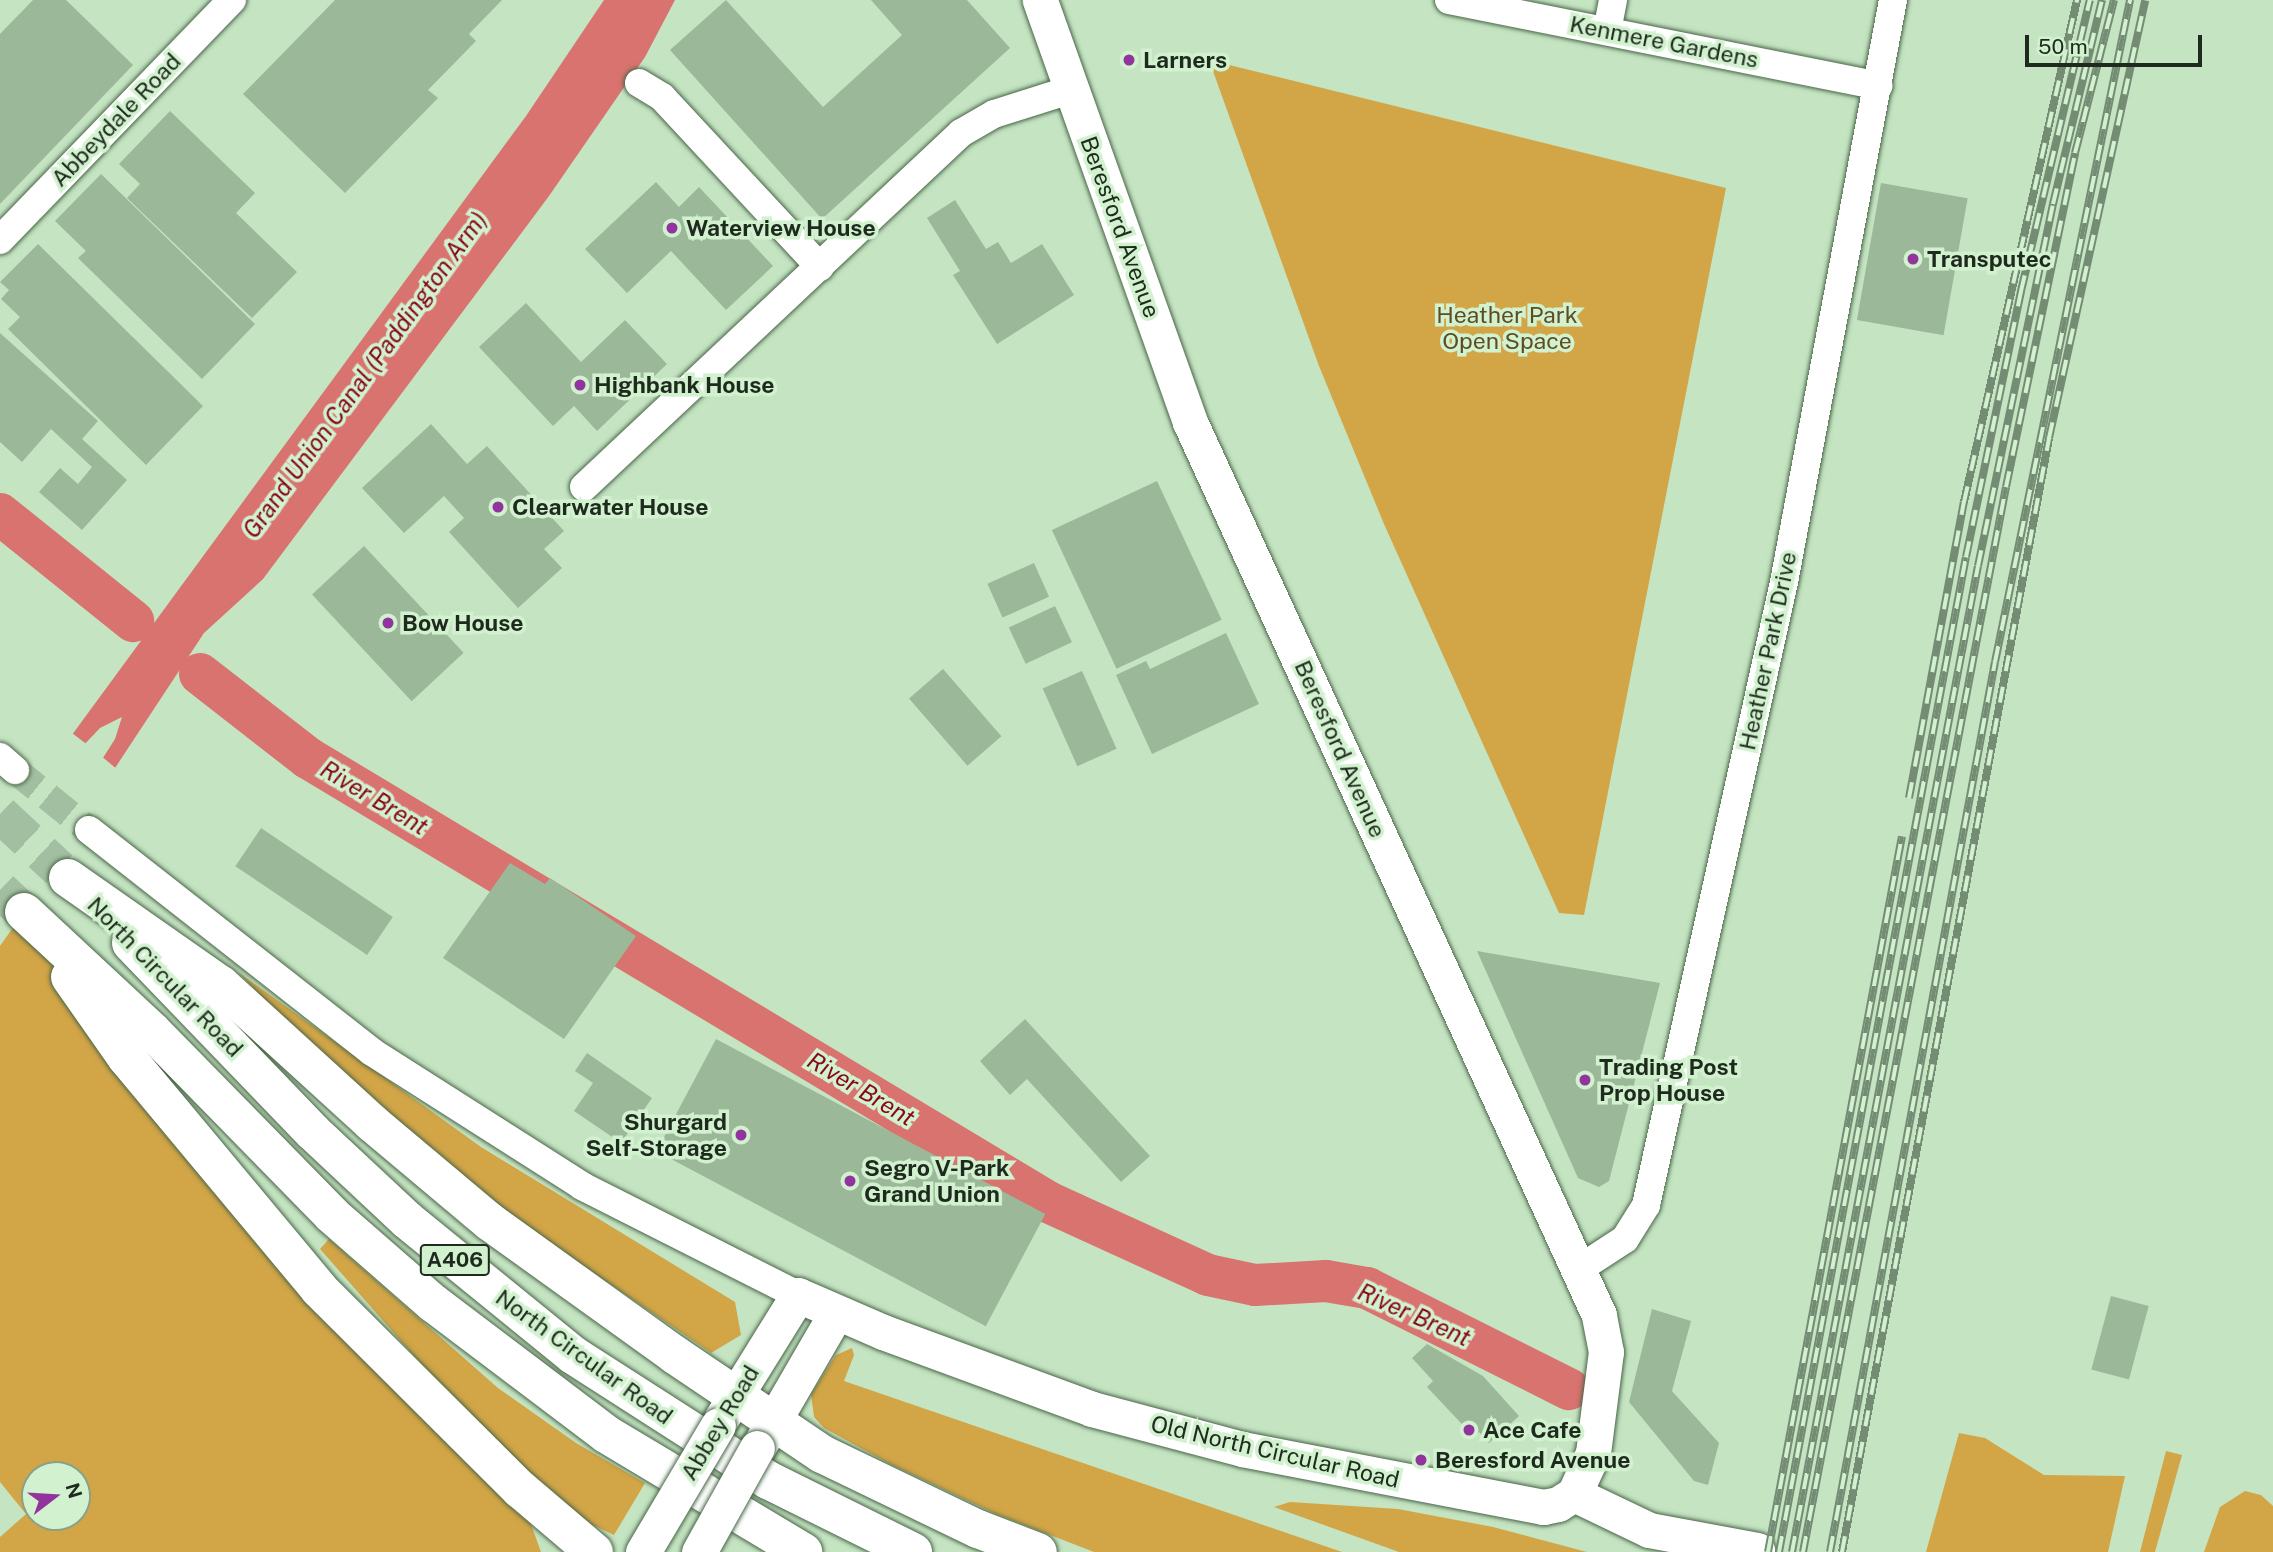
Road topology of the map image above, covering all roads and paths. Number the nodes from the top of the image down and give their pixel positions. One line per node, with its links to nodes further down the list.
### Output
1 (232, 0): 10 (street, Abbeydale Road)
2 (1040, 0): 9 (street, Beresford Avenue)
3 (1449, 0): 6 (street, Kenmere Gardens)
4 (1613, 0): 6 (street)
5 (1893, 0): 8 (street, Heather Park Drive)
6 (1607, 31): 8 (street, Kenmere Gardens)
7 (639, 83): 11 (street)
8 (1878, 86): 14 (street, Heather Park Drive)
9 (1070, 90): 11 (street); 14 (street, Beresford Avenue)
10 (0, 240)
11 (820, 267): 12 (street)
12 (584, 487)
13 (89, 830): 15 (street)
14 (1579, 1269): 19 (street, Beresford Avenue)
15 (798, 1295): 16 (street, Old North Circular Road); 17 (street, Abbey Road)
16 (836, 1313): 18 (street, Abbey Road); 19 (street, Old North Circular Road)
17 (727, 1410): 18 (highway); 23 (street, Abbey Road, bridge); 26 (highway, North Circular Road / A406)
18 (765, 1435): 24 (street, Abbey Road, bridge); 27 (highway)
19 (1574, 1494): 21 (street)
20 (568, 1539): 22 (highway); 25 (highway, North Circular Road / A406)
21 (1758, 1550)
22 (594, 1552)
23 (643, 1552)
24 (699, 1552)
25 (803, 1552)
26 (913, 1552)
27 (1038, 1552)

